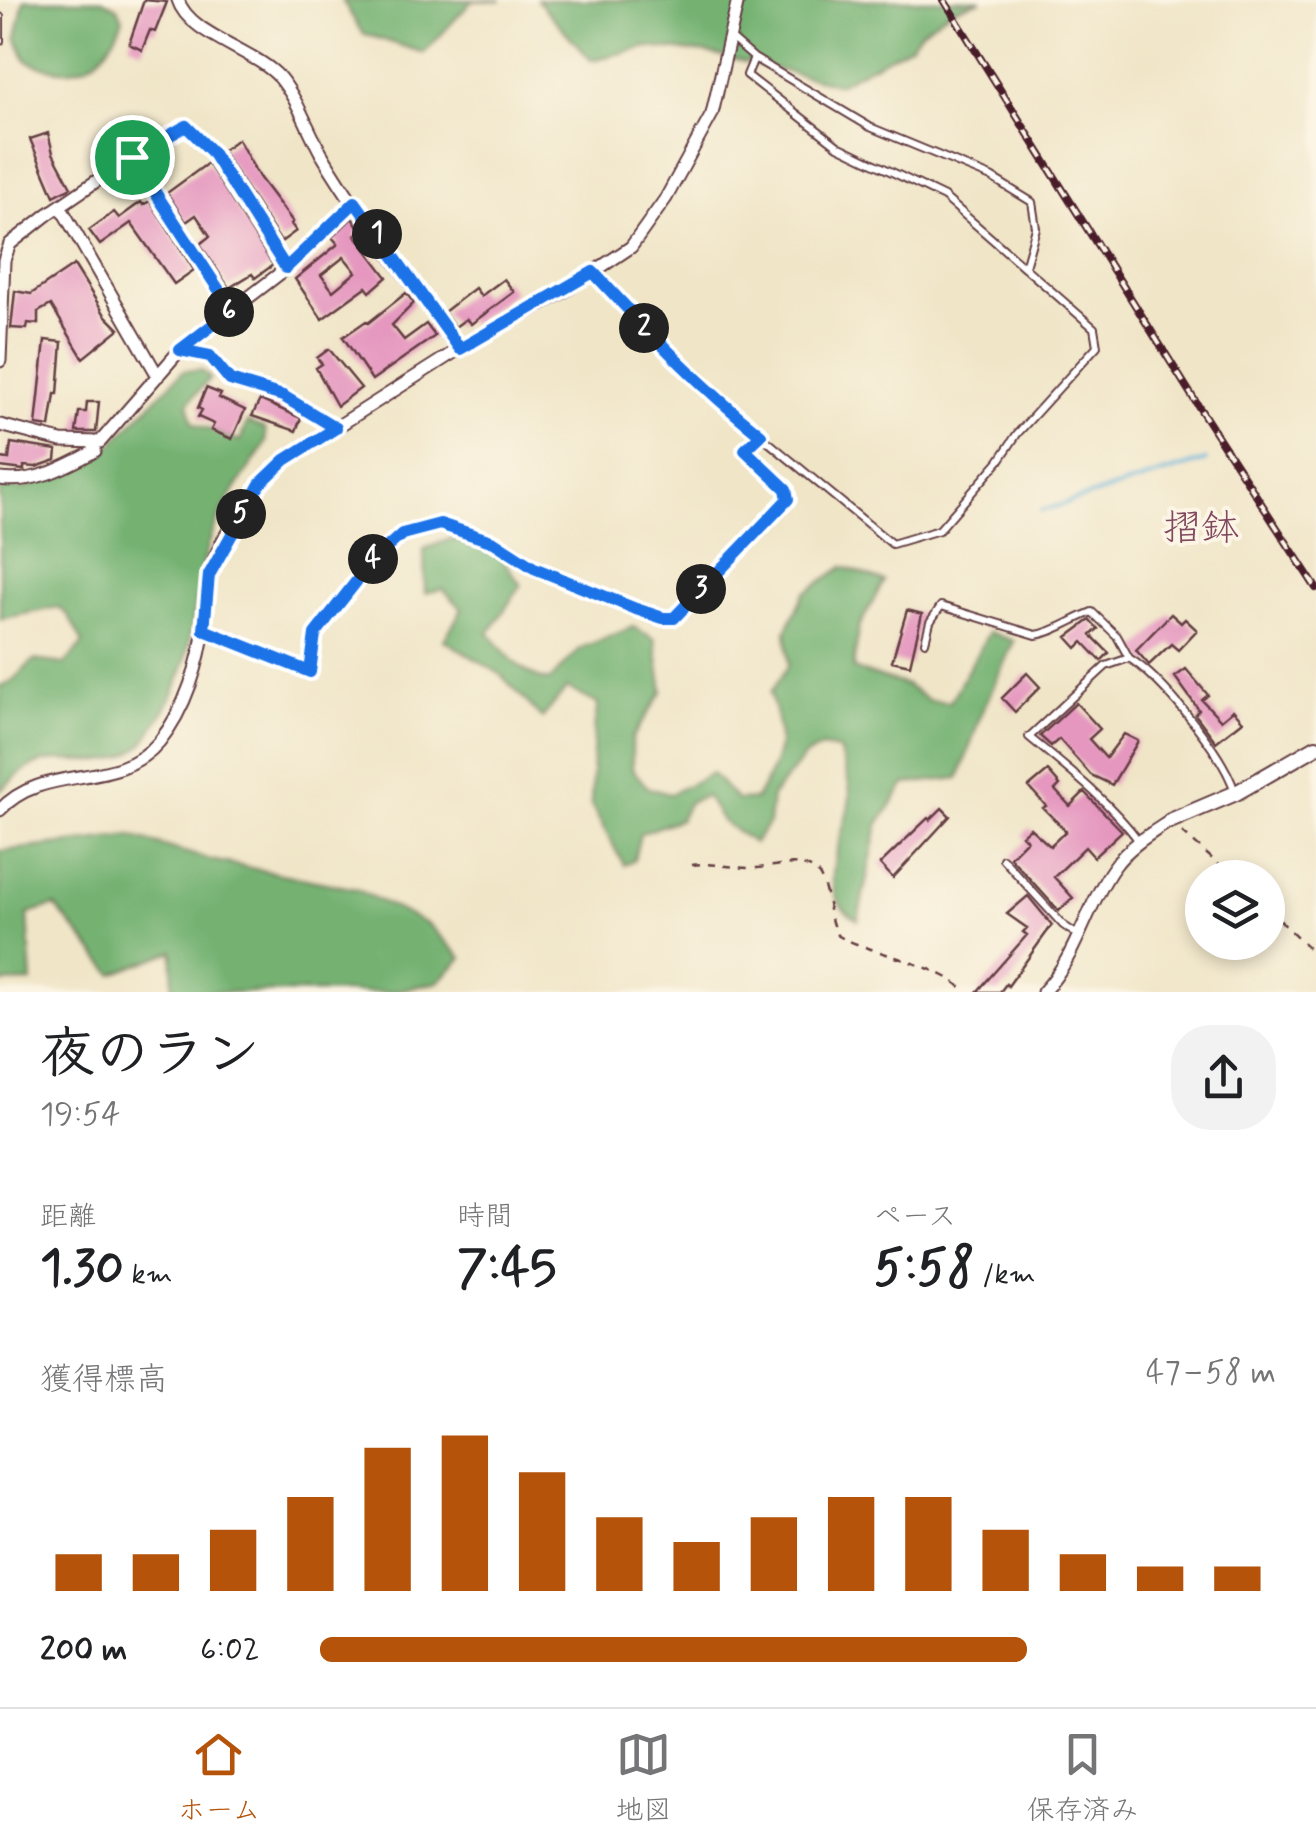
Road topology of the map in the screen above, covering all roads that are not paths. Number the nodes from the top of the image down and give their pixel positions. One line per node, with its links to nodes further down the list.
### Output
1 (178, 0): 8 (street)
2 (738, 0): 4 (street)
3 (0, 16): 5 (lane)
4 (730, 37): 6 (lane); 12 (street)
5 (0, 41)
6 (754, 58): 11 (lane); 11 (lane)
7 (132, 157): 9 (street); 10 (street); 13 (street)
8 (355, 202): 10 (street); 14 (street)
9 (60, 206): 16 (street); 17 (street)
10 (286, 268): 13 (street)
11 (1025, 268): 20 (lane)
12 (593, 272): 14 (street); 20 (lane)
13 (232, 310): 15 (street)
14 (460, 349): 19 (street)
15 (180, 350): 17 (street); 19 (street)
16 (0, 361)
17 (158, 376): 21 (street)
18 (0, 424): 21 (street)
19 (336, 428): 23 (street)
20 (761, 435): 23 (lane)
21 (93, 442): 22 (street)
22 (0, 479)
23 (204, 630): 28 (street)
24 (925, 642): 25 (lane)
25 (1128, 658): 27 (lane); 30 (lane)
26 (1316, 747): 27 (street)
27 (1236, 794): 29 (street)
28 (0, 810)
29 (1170, 821): 30 (street)
30 (1139, 842): 32 (street)
31 (1002, 859): 32 (lane)
32 (1079, 936): 33 (street)
33 (1043, 992)

